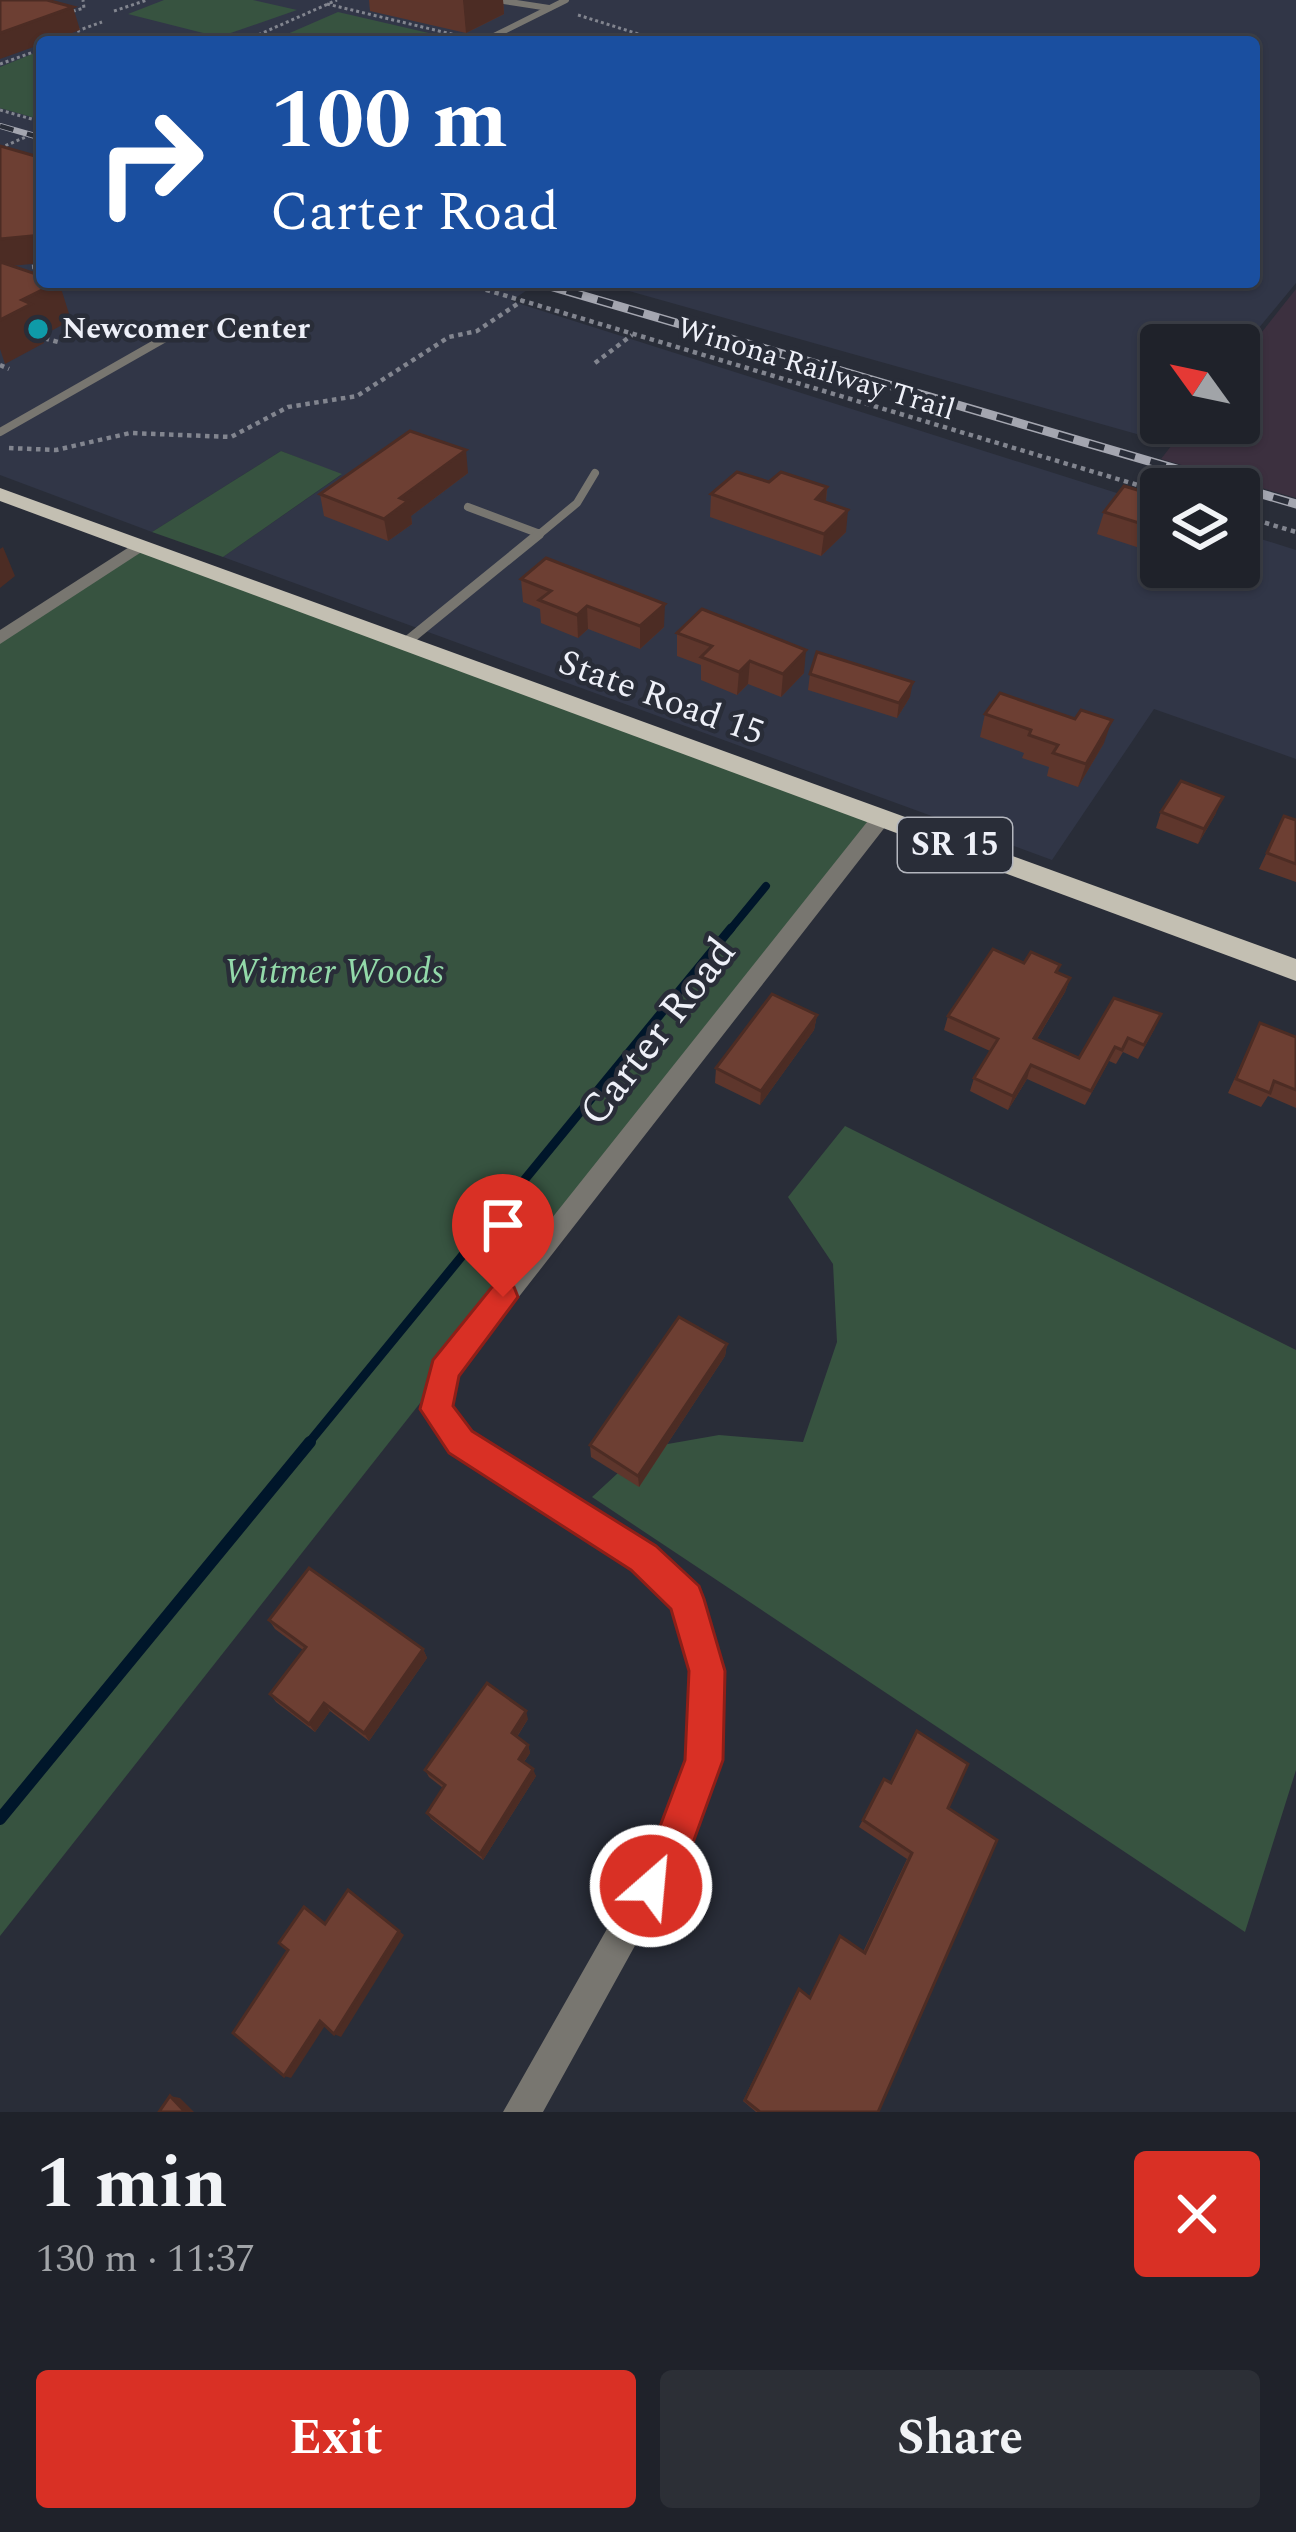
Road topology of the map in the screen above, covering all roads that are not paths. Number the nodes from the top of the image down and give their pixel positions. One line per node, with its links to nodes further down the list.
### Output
1 (497, 0): 3 (lane)
2 (566, 0): 3 (lane)
3 (550, 8): 4 (lane)
4 (495, 36)
5 (167, 337): 6 (lane)
6 (0, 432)
7 (595, 473): 10 (lane)
8 (0, 494): 11 (main road, State Road 15 / SR 15)
9 (468, 507): 10 (lane)
10 (539, 534): 13 (lane)
11 (137, 547): 12 (street); 13 (main road, State Road 15 / SR 15)
12 (0, 638)
13 (405, 643): 14 (main road, State Road 15 / SR 15)
14 (881, 818): 15 (main road, State Road 15 / SR 15); 16 (street, Carter Road)
15 (1296, 970)
16 (522, 2112)

